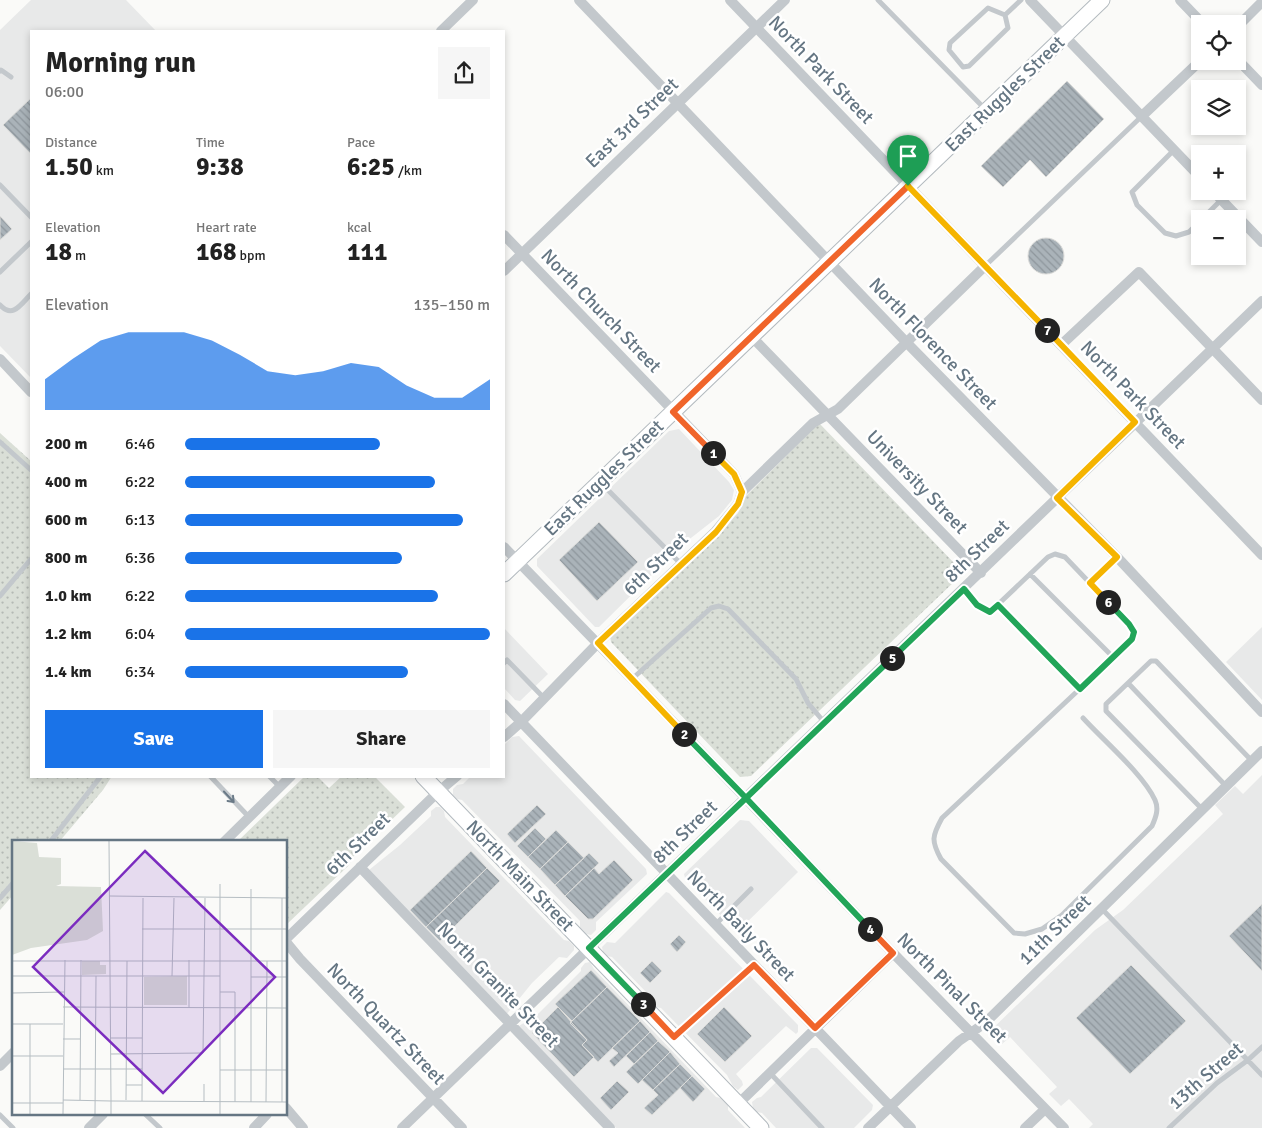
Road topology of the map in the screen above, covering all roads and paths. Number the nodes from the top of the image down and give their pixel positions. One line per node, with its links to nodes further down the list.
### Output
1 (473, 0): 15 (street)
2 (579, 0): 22 (street, North Florence Street)
3 (730, 0): 14 (street, North Park Street)
4 (785, 0): 14 (street, East 3rd Street)
5 (878, 0): 23 (lane)
6 (1021, 0): 11 (lane)
7 (1030, 0): 16 (street)
8 (1102, 0): 16 (street, East Ruggles Street)
9 (1180, 0): 12 (street)
10 (1262, 2): 13 (street)
11 (1005, 15): 11 (lane)
12 (1194, 15)
13 (1246, 18)
14 (756, 28): 22 (street, East 3rd Street); 28 (street, North Park Street)
15 (442, 30)
16 (1064, 36): 23 (street, East Ruggles Street); 24 (street)
17 (1246, 68): 21 (street)
18 (1191, 70): 24 (street)
19 (0, 71): 20 (lane)
20 (11, 78)
21 (1262, 85)
22 (678, 103): 36 (street, East 3rd Street); 37 (street, North Florence Street)
23 (986, 111): 28 (street, East Ruggles Street)
24 (1142, 116): 25 (street); 38 (lane)
25 (1174, 150): 26 (street); 32 (lane)
26 (1191, 168)
27 (0, 185): 31 (lane)
28 (908, 186): 37 (street, East Ruggles Street); 38 (street, North Park Street)
29 (1222, 200): 30 (lane); 34 (street)
30 (1212, 210)
31 (30, 216)
32 (1191, 230)
33 (505, 236): 36 (street, North Church Street)
34 (1262, 242)
35 (30, 243): 40 (lane)
36 (521, 254): 39 (street, East 3rd Street); 51 (street, North Church Street)
37 (830, 262): 44 (street, East Ruggles Street); 45 (street, North Florence Street)
38 (985, 266): 45 (street, 6th Street); 46 (street, North Park Street)
39 (505, 269)
40 (0, 272)
41 (30, 295): 43 (lane)
42 (1262, 301): 47 (street, 8th Street)
43 (0, 305)
44 (752, 337): 51 (street, East Ruggles Street); 52 (street, University Street)
45 (906, 342): 52 (street, 6th Street); 58 (street, North Florence Street)
46 (1061, 345): 47 (street); 53 (street, North Park Street)
47 (1212, 349): 50 (street); 53 (street, 8th Street)
48 (0, 359): 49 (street)
49 (30, 391)
50 (1262, 400)
51 (673, 412): 56 (street, East Ruggles Street); 57 (street, North Church Street)
52 (827, 415): 57 (street, 6th Street); 66 (street, University Street)
53 (1135, 422): 58 (street, 8th Street); 60 (street, North Park Street)
54 (0, 442): 55 (lane)
55 (30, 469)
56 (600, 482): 63 (street, East Ruggles Street); 64 (lane)
57 (742, 492): 64 (street, 6th Street)
58 (1057, 498): 61 (street, North Florence Street); 66 (street, 8th Street)
59 (505, 547): 63 (street, North Pinal Street)
60 (1262, 555)
61 (1117, 557): 68 (lane); 80 (street, North Florence Street)
62 (30, 560): 70 (lane)
63 (517, 561): 65 (street, East Ruggles Street); 72 (street, North Pinal Street)
64 (681, 564): 72 (street, 6th Street)
65 (505, 573)
66 (981, 573): 69 (street, 8th Street)
67 (1030, 574): 68 (lane); 71 (lane); 73 (lane)
68 (1090, 583): 73 (lane)
69 (964, 589): 71 (lane); 83 (street, 8th Street)
70 (0, 596)
71 (998, 605): 77 (lane)
72 (598, 643): 75 (street, North Pinal Street); 78 (street, 6th Street)
73 (1113, 657): 77 (lane)
74 (505, 662): 78 (lane)
75 (632, 679): 83 (lane); 96 (street, North Pinal Street)
76 (1128, 683): 86 (lane); 93 (lane); 97 (lane)
77 (1080, 689): 81 (lane)
78 (544, 698): 82 (street, 6th Street)
79 (505, 705): 82 (street, North Baily Street)
80 (1262, 712)
81 (1083, 718)
82 (521, 722): 84 (street, 6th Street); 102 (street, North Baily Street)
83 (824, 723): 96 (street, 8th Street)
84 (505, 736)
85 (1262, 751): 86 (street, 11th Street)
86 (1252, 761): 93 (street, 11th Street)
87 (99, 778): 99 (lane)
88 (212, 778): 98 (lane, one-way to 98)
89 (271, 778): 94 (lane)
90 (288, 778): 94 (street)
91 (426, 778): 95 (street, North Main Street)
92 (455, 778): 95 (street, 6th Street)
93 (1226, 786): 97 (street, 11th Street)
94 (280, 787): 98 (street)
95 (438, 792): 101 (street, 6th Street); 110 (street, North Main Street)
96 (746, 798): 102 (street, 8th Street); 111 (street, North Pinal Street)
97 (1203, 810): 106 (street, 11th Street)
98 (249, 817): 100 (street)
99 (52, 840)
100 (226, 840)
101 (360, 867): 108 (street, 6th Street); 113 (street, North Granite Street)
102 (667, 874): 107 (street, North Baily Street); 110 (street, 8th Street)
103 (12, 884): 105 (lane)
104 (751, 889): 107 (lane)
105 (0, 898)
106 (1102, 909): 115 (street, 11th Street); 119 (lane)
107 (715, 924): 112 (street, North Baily Street)
108 (288, 939)
109 (288, 944): 123 (street, North Quartz Street)
110 (589, 948): 113 (street, 8th Street); 116 (street, North Main Street)
111 (893, 953): 114 (street); 115 (street, North Pinal Street)
112 (754, 965): 114 (street, North Baily Street); 116 (lane)
113 (510, 1024): 123 (street, 8th Street); 139 (street, North Granite Street)
114 (815, 1028): 121 (street); 125 (street, North Baily Street)
115 (972, 1032): 125 (street, 11th Street); 126 (street, North Pinal Street)
116 (674, 1037): 124 (street, North Main Street)
117 (1262, 1047): 119 (lane, 13th Street)
118 (12, 1054): 120 (street)
119 (1248, 1060): 122 (lane); 146 (lane, 13th Street)
120 (0, 1066)
121 (770, 1072): 124 (street); 141 (lane)
122 (1262, 1075)
123 (433, 1098): 137 (street, 8th Street); 138 (street, North Quartz Street)
124 (738, 1104): 140 (street, North Main Street)
125 (891, 1107): 142 (street, 11th Street); 143 (street, North Baily Street)
126 (1045, 1109): 144 (street); 145 (street, North Pinal Street)
127 (288, 1110): 136 (street)
128 (0, 1115): 132 (lane)
129 (101, 1116): 133 (street)
130 (147, 1116): 134 (lane)
131 (265, 1116): 135 (street)
132 (13, 1128)
133 (89, 1128)
134 (160, 1128)
135 (254, 1128)
136 (303, 1128)
137 (402, 1128)
138 (462, 1128)
139 (610, 1128)
140 (761, 1128)
141 (822, 1128)
142 (868, 1128)
143 (911, 1128)
144 (1025, 1128)
145 (1064, 1128)
146 (1168, 1128)

